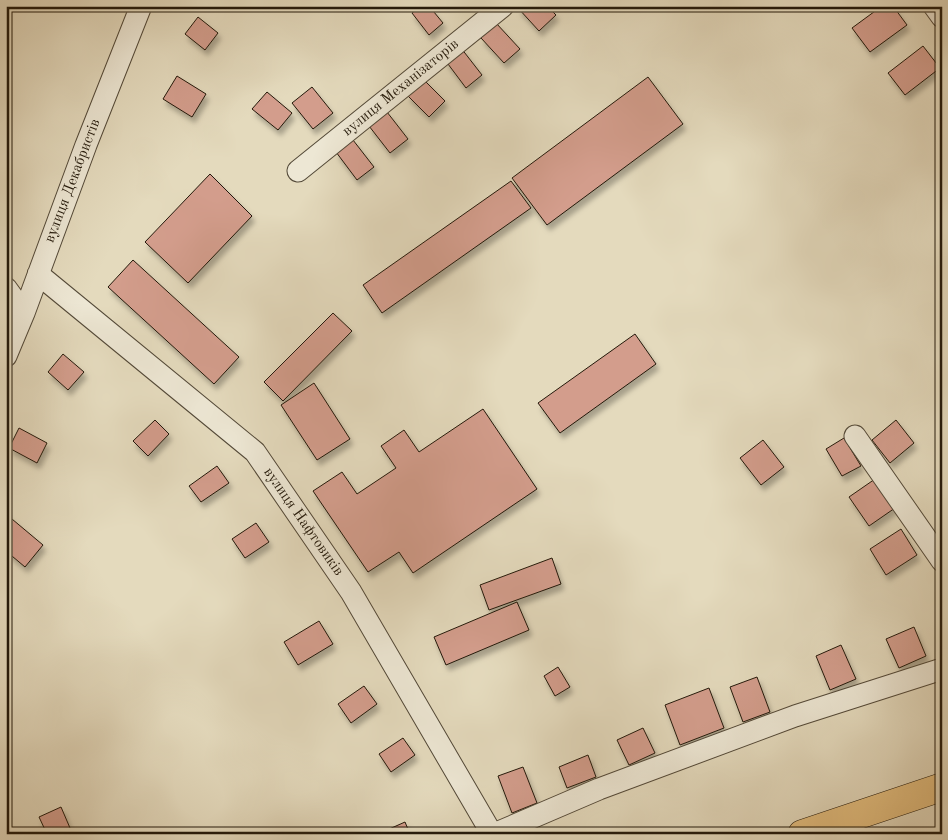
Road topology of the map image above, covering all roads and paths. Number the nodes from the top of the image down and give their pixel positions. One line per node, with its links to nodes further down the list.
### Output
1 (141, 6): 6 (street, вулиця Декабристів)
2 (503, 6): 5 (street, вулиця Механізаторів)
3 (934, 6): 4 (street)
4 (942, 17)
5 (298, 171)
6 (38, 274): 8 (street, вулиця Декабристів); 14 (street, вулиця Нафтовиків)
7 (6, 288): 8 (street)
8 (24, 312): 9 (street, вулиця Декабристів)
9 (6, 356)
10 (855, 436): 11 (street)
11 (942, 561)
12 (942, 669): 14 (street)
13 (942, 787): 15 (main road)
14 (493, 834)
15 (802, 834)

